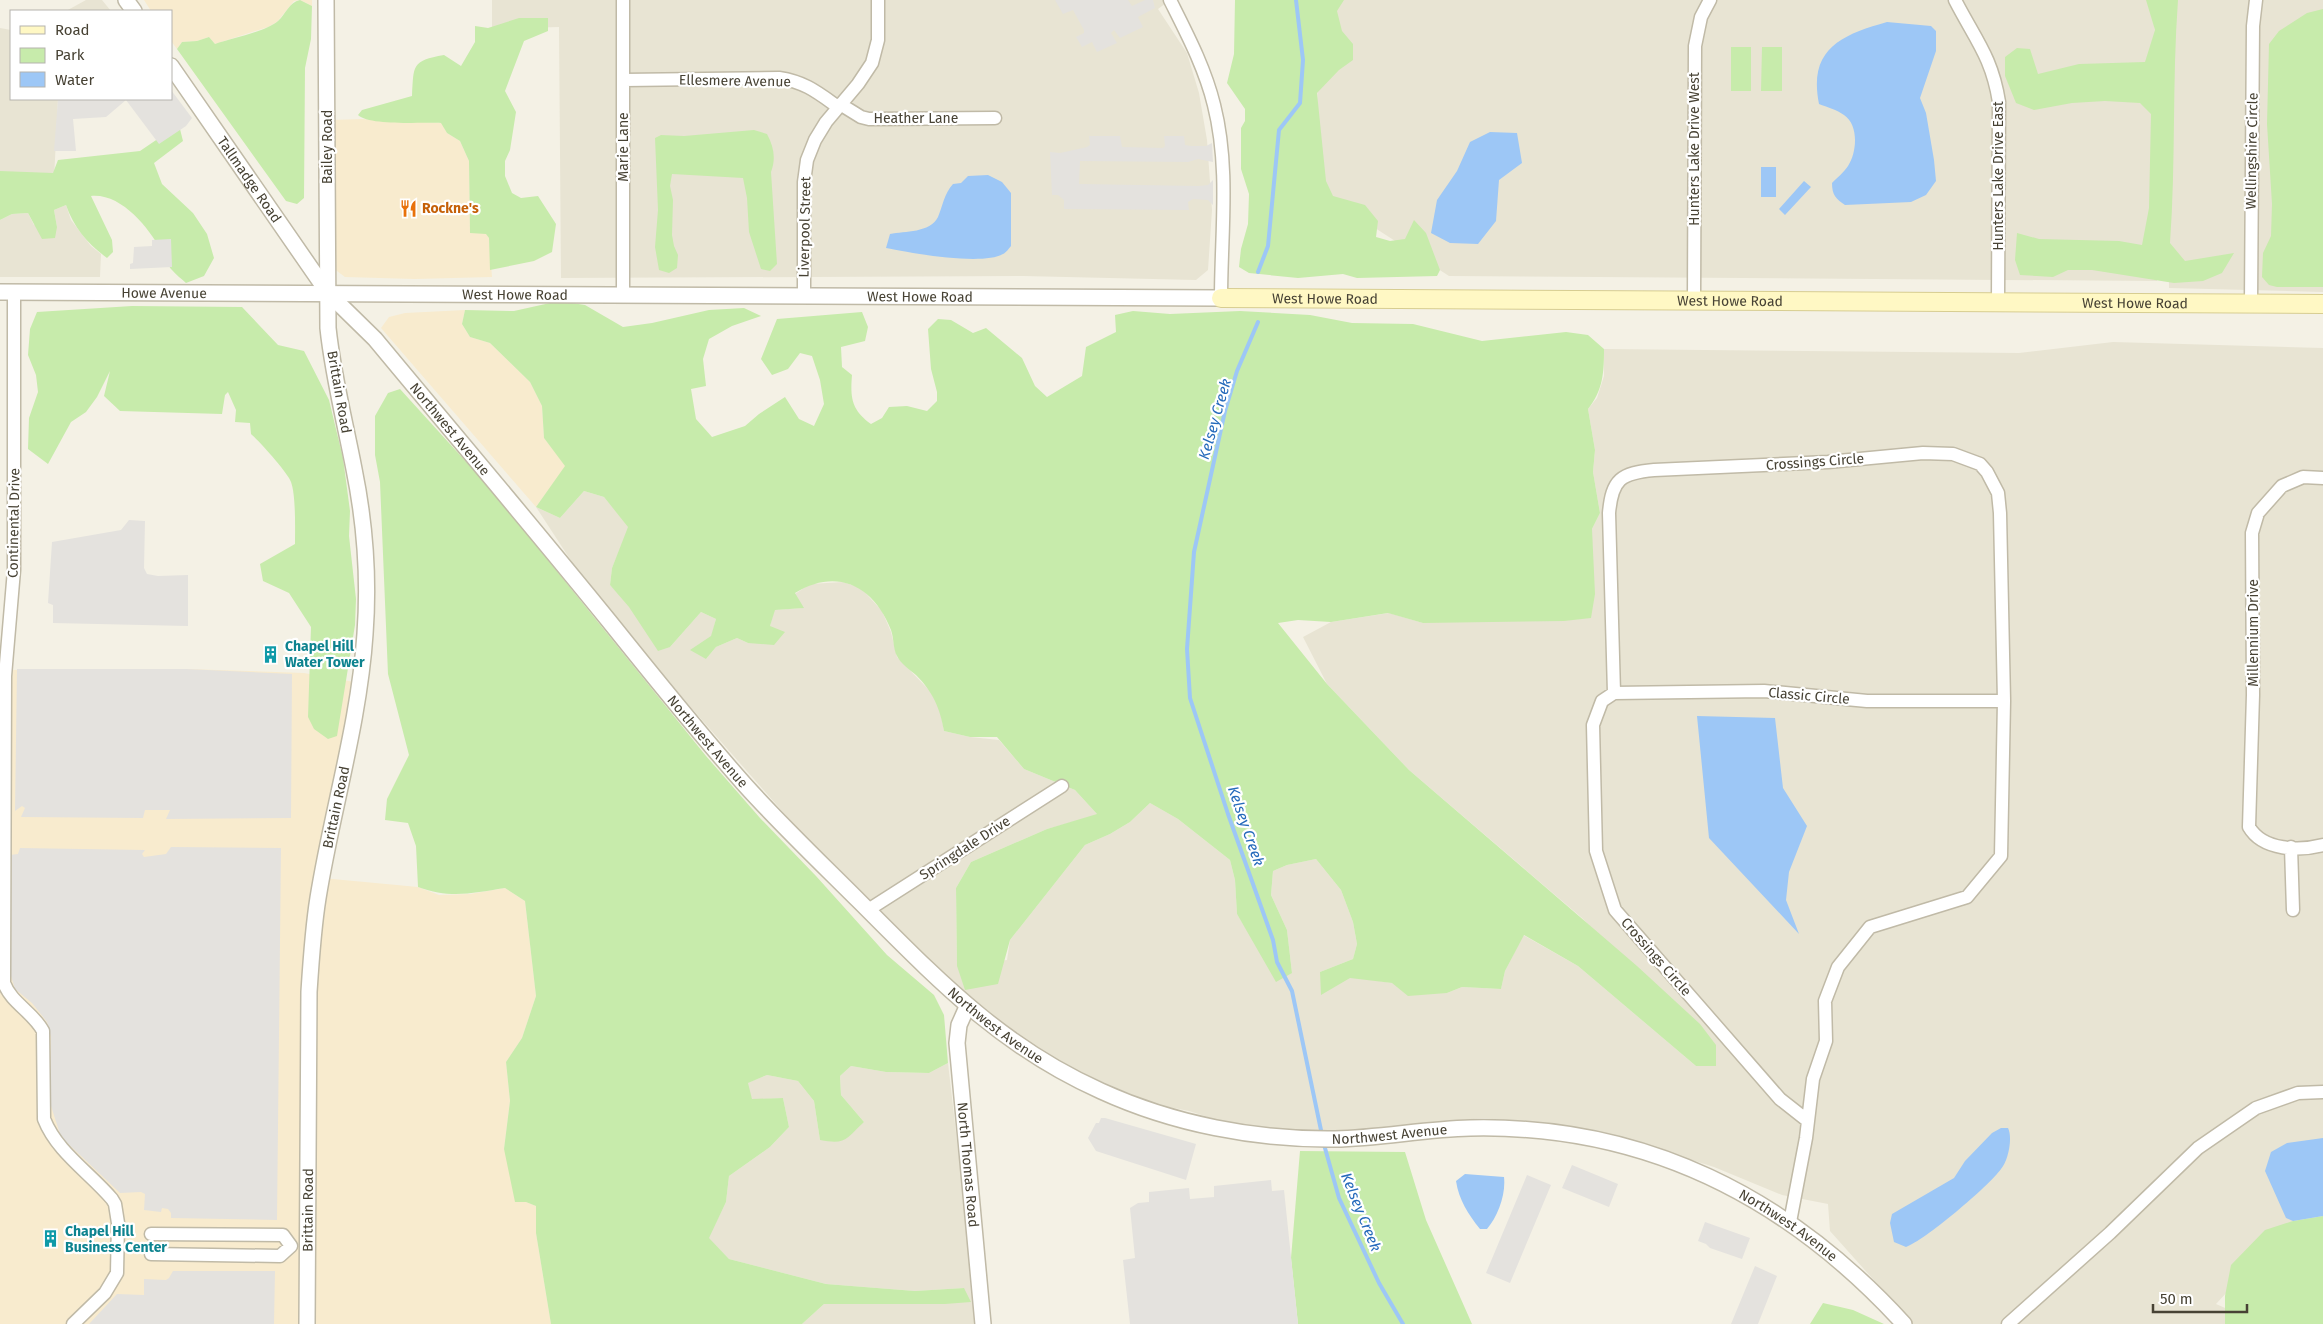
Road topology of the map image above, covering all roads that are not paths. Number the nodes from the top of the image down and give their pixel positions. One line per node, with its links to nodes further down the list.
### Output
1 (326, 0): 13 (street, Bailey Road)
2 (623, 0): 9 (street, Marie Lane)
3 (878, 0): 10 (street, Liverpool Street)
4 (1170, 0): 16 (street)
5 (1710, 0): 17 (street, Hunters Lake Drive West)
6 (1955, 0): 18 (street, Hunters Lake Drive East)
7 (2256, 0): 19 (street, Wellingshire Circle)
8 (172, 67): 13 (street, Tallmadge Road)
9 (624, 80): 10 (street, Ellesmere Avenue); 14 (street, Marie Lane)
10 (839, 106): 11 (street, Heather Lane); 15 (street, Liverpool Street)
11 (995, 118)
12 (7, 292): 13 (street, Howe Avenue); 22 (street, Continental Drive)
13 (328, 293): 14 (street, West Howe Road); 29 (street, Northwest Avenue); 37 (street, Brittain Road)
14 (623, 295): 15 (street, West Howe Road)
15 (804, 295): 16 (street, West Howe Road)
16 (1221, 298): 17 (main road, West Howe Road)
17 (1694, 301): 18 (main road, West Howe Road)
18 (1998, 301): 19 (main road, West Howe Road)
19 (2251, 303): 20 (main road, West Howe Road)
20 (2323, 304)
21 (2323, 478): 28 (street, Millennium Drive)
22 (2, 684): 26 (street, Continental Drive)
23 (1614, 693): 24 (street, Classic Circle); 24 (street, Crossings Circle); 33 (street, Crossings Circle)
24 (2004, 701): 33 (street, Crossings Circle)
25 (1062, 786): 29 (street, Springdale Drive)
26 (2, 831): 39 (street, Continental Drive)
27 (2323, 845): 28 (street)
28 (2291, 848): 30 (street)
29 (868, 910): 31 (street, Northwest Avenue)
30 (2293, 910)
31 (968, 1007): 34 (street, Northwest Avenue); 41 (street, North Thomas Road)
32 (2323, 1092): 43 (street)
33 (1808, 1121): 34 (street, Crossings Circle)
34 (1790, 1222): 42 (street, Northwest Avenue)
35 (151, 1234): 36 (street)
36 (291, 1246): 37 (street); 38 (street)
37 (307, 1246): 40 (street, Brittain Road)
38 (151, 1254)
39 (73, 1324)
40 (307, 1324)
41 (983, 1324)
42 (1904, 1324)
43 (2008, 1324)

